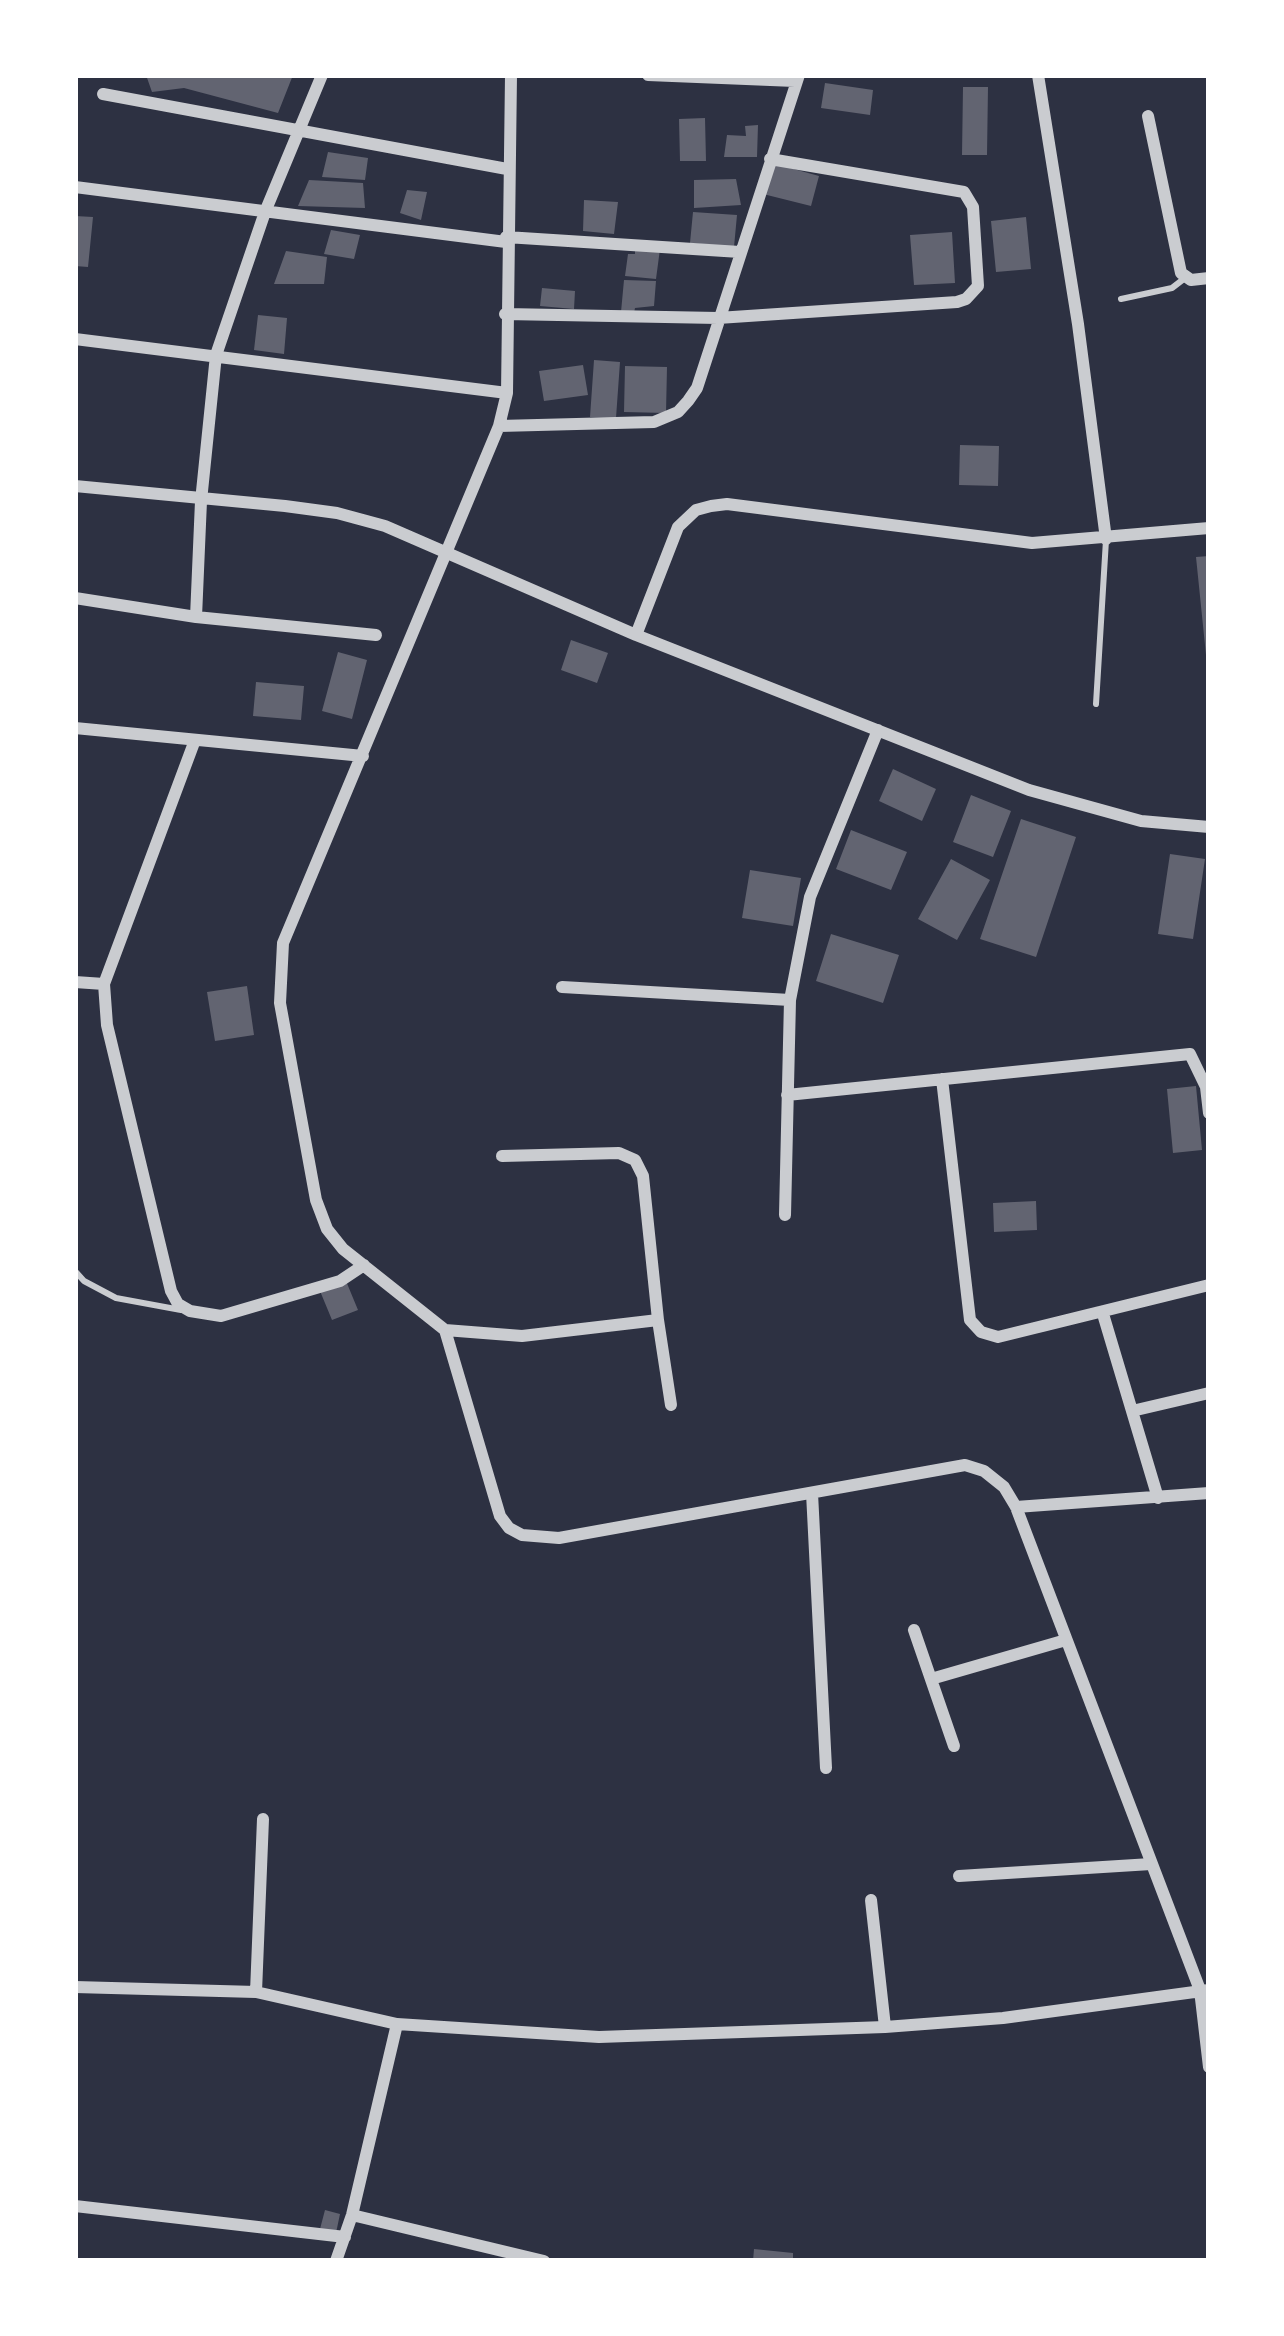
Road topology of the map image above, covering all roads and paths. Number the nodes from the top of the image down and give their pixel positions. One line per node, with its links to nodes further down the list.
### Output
1 (322, 75): 9 (street)
2 (511, 75): 11 (street)
3 (648, 75): 5 (street)
4 (1038, 75): 28 (street)
5 (704, 77): 6 (street)
6 (797, 78): 10 (street)
7 (103, 94): 9 (street)
8 (1148, 116): 16 (street)
9 (299, 132): 11 (street); 13 (street)
10 (770, 159): 15 (street); 20 (street)
11 (507, 169): 14 (street)
12 (75, 187): 13 (street)
13 (265, 212): 14 (street); 22 (street)
14 (506, 239): 15 (street); 19 (street)
15 (740, 252): 20 (street)
16 (1185, 278): 17 (street); 18 (lane)
17 (1209, 278)
18 (1121, 299)
19 (505, 314): 20 (street); 23 (street)
20 (718, 318): 24 (street)
21 (75, 339): 22 (street)
22 (216, 356): 23 (street); 26 (street)
23 (507, 393): 24 (street)
24 (499, 426): 29 (street)
25 (75, 486): 26 (street)
26 (201, 501): 29 (street); 31 (street)
27 (1209, 528): 28 (street)
28 (1106, 539): 33 (street); 34 (lane)
29 (444, 552): 33 (street); 38 (street)
30 (75, 598): 31 (street)
31 (196, 617): 32 (street)
32 (376, 635)
33 (636, 635): 36 (street)
34 (1096, 704)
35 (75, 728): 37 (street)
36 (878, 730): 39 (street); 43 (street)
37 (195, 740): 38 (street); 41 (street)
38 (363, 756): 49 (street)
39 (1209, 827)
40 (75, 982): 41 (street)
41 (104, 984): 52 (street)
42 (562, 987): 43 (street)
43 (790, 1000): 45 (street)
44 (942, 1079): 45 (street); 46 (street); 53 (street)
45 (787, 1095): 48 (street)
46 (1209, 1113)
47 (502, 1156): 54 (street)
48 (785, 1215)
49 (364, 1265): 52 (street); 55 (street)
50 (75, 1271): 52 (lane)
51 (1209, 1285): 53 (street)
52 (190, 1311)
53 (1103, 1314): 58 (street)
54 (658, 1321): 55 (street); 57 (street)
55 (445, 1330): 59 (street)
56 (1209, 1393): 58 (street)
57 (671, 1405)
58 (1132, 1411): 61 (street)
59 (812, 1493): 62 (street); 67 (street)
60 (1209, 1493): 61 (street)
61 (1158, 1498): 62 (street)
62 (1016, 1507): 64 (street)
63 (914, 1630): 65 (street)
64 (1066, 1640): 65 (street); 69 (street)
65 (931, 1679): 66 (street)
66 (953, 1746)
67 (826, 1768)
68 (263, 1820): 74 (street)
69 (1151, 1864): 70 (street); 73 (street)
70 (958, 1876)
71 (871, 1900): 76 (street)
72 (75, 1987): 74 (street)
73 (1204, 1990): 76 (street); 77 (street)
74 (256, 1992): 75 (street)
75 (398, 2024): 76 (street); 79 (street)
76 (885, 2027)
77 (1209, 2067)
78 (75, 2206): 80 (street)
79 (352, 2215): 80 (street); 82 (street)
80 (345, 2237): 81 (street)
81 (336, 2261)
82 (544, 2261)

